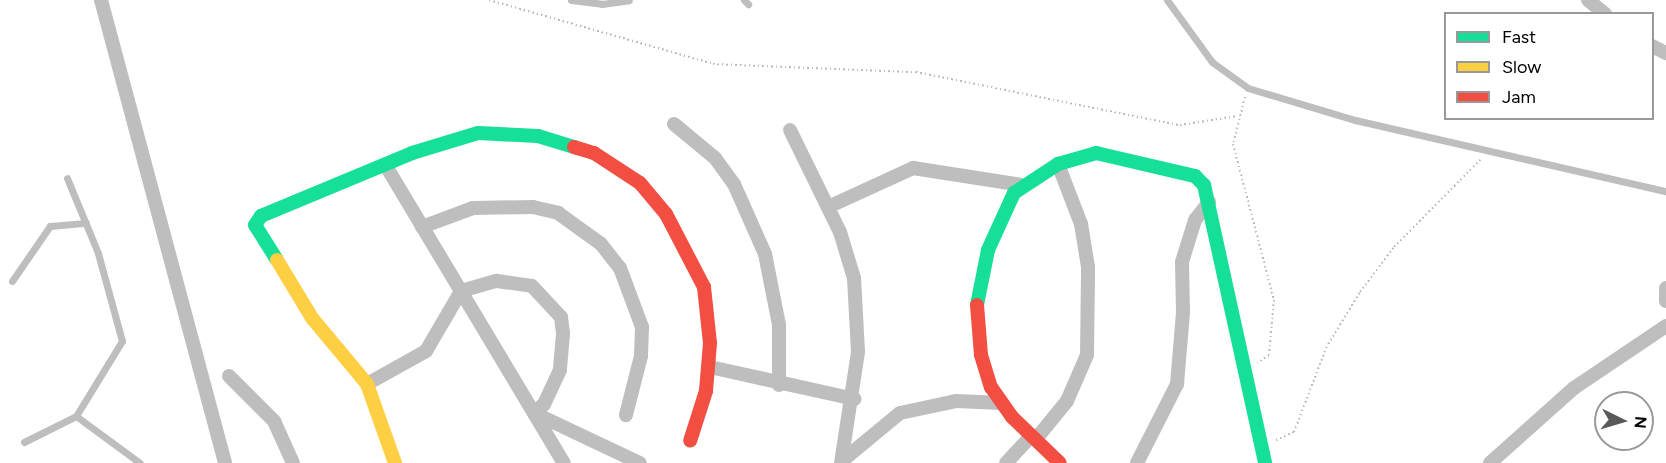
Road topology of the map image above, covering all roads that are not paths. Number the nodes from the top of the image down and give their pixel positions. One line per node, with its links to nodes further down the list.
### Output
1 (101, 0): 37 (street)
2 (570, 0): 3 (lane)
3 (629, 0)
4 (1167, 0): 13 (lane)
5 (1588, 0): 6 (street)
6 (1603, 12)
7 (674, 124): 26 (street)
8 (790, 130): 15 (street)
9 (1058, 164): 12 (street); 14 (street); 32 (street)
10 (386, 166): 17 (street); 23 (street); 25 (street)
11 (67, 178): 16 (lane)
12 (1021, 185): 15 (street); 28 (street)
13 (1666, 191)
14 (1209, 202): 44 (street); 45 (street)
15 (828, 207): 27 (street)
16 (86, 223): 18 (lane); 31 (lane)
17 (422, 226): 20 (street); 30 (street)
18 (12, 281)
19 (1666, 288): 21 (street)
20 (461, 291): 25 (street); 29 (street); 29 (street)
21 (1666, 301)
22 (1666, 326): 46 (street)
23 (710, 367): 26 (street); 33 (street)
24 (229, 376): 38 (street)
25 (367, 384): 39 (street)
26 (779, 385): 27 (street)
27 (854, 399): 35 (street)
28 (1001, 402): 32 (street); 35 (street)
29 (534, 413): 40 (street); 41 (street)
30 (626, 415)
31 (76, 416): 34 (lane); 36 (lane)
32 (1034, 437): 42 (street); 43 (street)
33 (690, 441)
34 (24, 442)
35 (841, 462)
36 (140, 463)
37 (225, 463)
38 (293, 463)
39 (395, 463)
40 (564, 463)
41 (640, 463)
42 (1006, 463)
43 (1060, 463)
44 (1137, 463)
45 (1265, 463)
46 (1490, 463)

